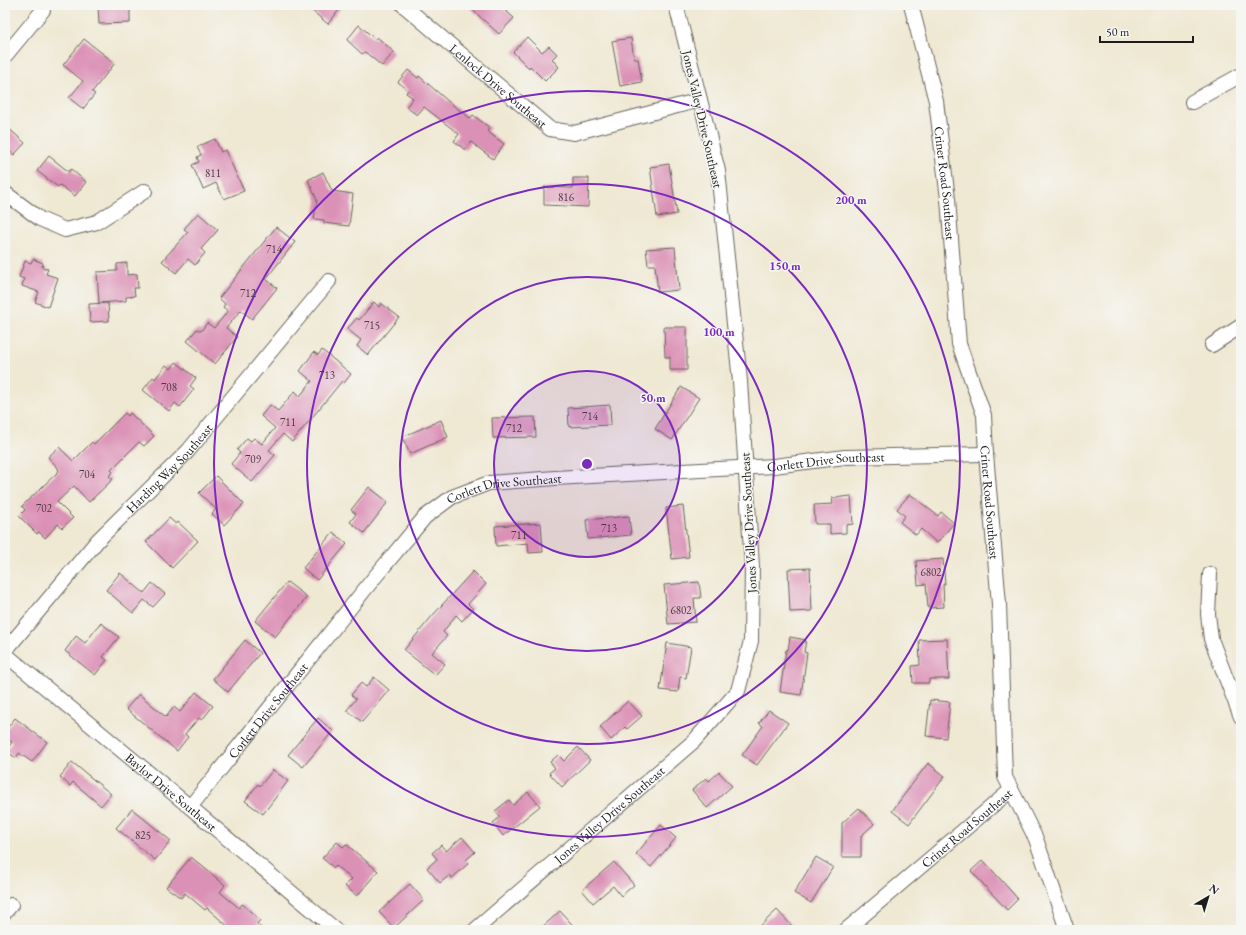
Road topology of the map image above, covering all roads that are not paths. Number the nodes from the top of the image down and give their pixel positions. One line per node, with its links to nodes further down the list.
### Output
1 (403, 5): 7 (street, Lenlock Drive Southeast)
2 (676, 5): 7 (street, Jones Valley Drive Southeast)
3 (911, 5): 14 (street, Criner Road Southeast)
4 (43, 10): 5 (street)
5 (5, 56)
6 (1241, 76): 8 (street)
7 (700, 100): 15 (street, Jones Valley Drive Southeast)
8 (1192, 102)
9 (144, 191): 10 (street)
10 (5, 193)
11 (329, 281): 17 (street, Harding Way Southeast)
12 (1241, 326): 13 (street)
13 (1212, 345)
14 (986, 454): 15 (street, Corlett Drive Southeast); 19 (street, Criner Road Southeast)
15 (746, 467): 20 (street, Corlett Drive Southeast); 22 (street, Jones Valley Drive Southeast)
16 (1210, 574): 18 (street)
17 (5, 653): 20 (street, Baylor Drive Southeast)
18 (1241, 717)
19 (1011, 790): 23 (street, Criner Road Southeast); 24 (street)
20 (190, 807): 21 (street, Baylor Drive Southeast)
21 (336, 930)
22 (475, 930)
23 (846, 930)
24 (1067, 930)

